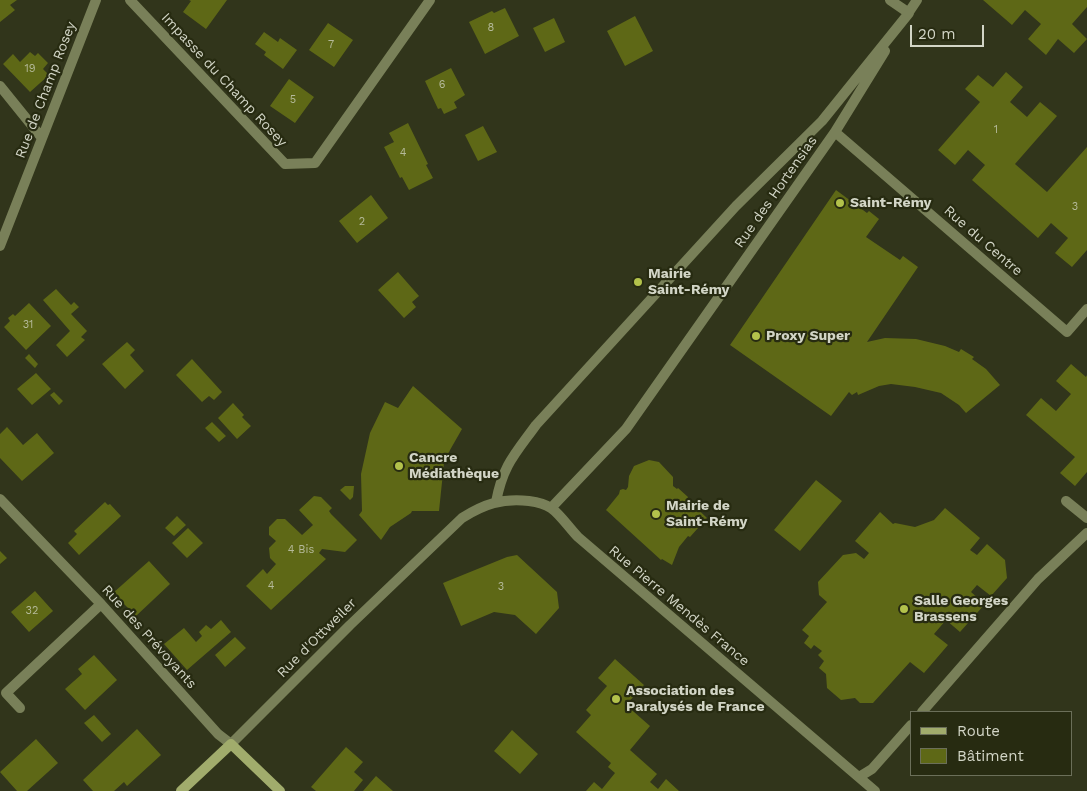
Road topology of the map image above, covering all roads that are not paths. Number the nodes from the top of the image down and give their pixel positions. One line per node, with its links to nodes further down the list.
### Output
1 (96, 0): 9 (street, Rue de Champ Rosey)
2 (130, 0): 3 (street, Impasse du Champ Rosey)
3 (430, 0)
4 (890, 0): 6 (street)
5 (917, 0): 6 (street, Rue des Hortensias)
6 (909, 13): 8 (street, Rue des Hortensias); 14 (street)
7 (0, 86): 9 (street)
8 (835, 132): 11 (street, Rue du Centre); 15 (street, Rue des Hortensias)
9 (42, 138): 10 (street, Rue de Champ Rosey)
10 (0, 246)
11 (1087, 309)
12 (0, 499): 18 (street, Rue des Prévoyants)
13 (1066, 501): 16 (street)
14 (496, 502): 15 (street); 22 (street, Rue d'Ottweiler)
15 (551, 508): 23 (street, Rue Pierre Mendès France)
16 (1087, 518)
17 (1087, 533): 20 (street)
18 (101, 604): 19 (street); 22 (street, Rue des Prévoyants)
19 (20, 708)
20 (923, 711)
21 (910, 726): 23 (street)
22 (231, 744): 24 (street, Rue d'Ottweiler); 25 (street, Rue des Prévoyants)
23 (859, 777): 26 (street, Rue Pierre Mendès France)
24 (181, 791)
25 (280, 791)
26 (875, 791)

